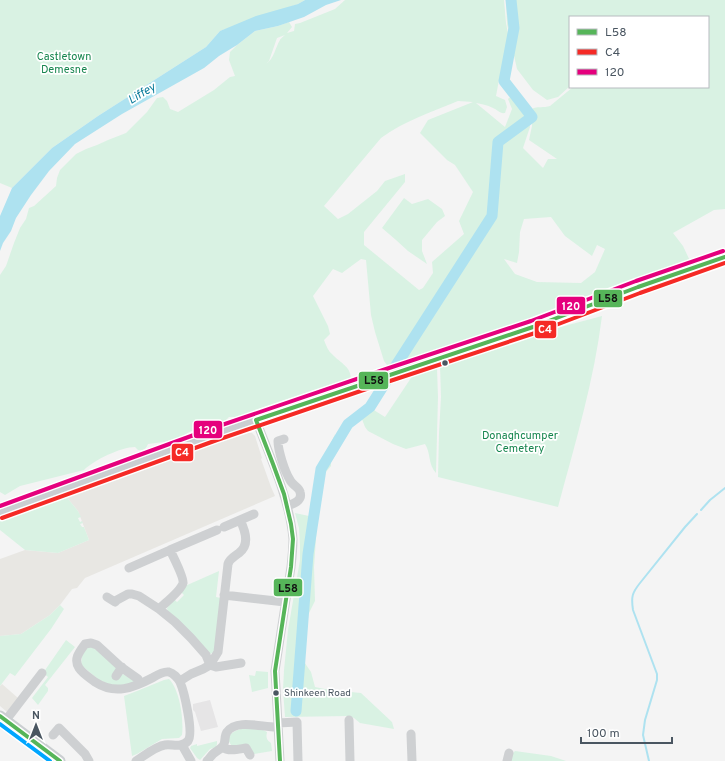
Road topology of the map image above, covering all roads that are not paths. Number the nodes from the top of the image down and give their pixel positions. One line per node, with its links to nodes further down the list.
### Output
1 (725, 257): 2 (main road)
2 (256, 420): 4 (street); 5 (main road)
3 (284, 439): 4 (street)
4 (287, 506): 12 (street)
5 (0, 512)
6 (254, 514): 7 (street)
7 (240, 520): 8 (street); 10 (street)
8 (170, 550): 9 (street); 13 (street)
9 (129, 568)
10 (224, 595): 12 (street); 15 (street)
11 (107, 597): 13 (street)
12 (285, 602): 23 (street)
13 (159, 609): 15 (street)
14 (241, 663): 15 (street)
15 (210, 665): 20 (street)
16 (122, 667): 18 (street); 19 (street); 20 (street)
17 (42, 673): 21 (street)
18 (116, 676)
19 (138, 679)
20 (180, 681): 26 (street)
21 (3, 718): 29 (main road)
22 (349, 720): 36 (street)
23 (278, 725): 27 (street); 34 (street); 35 (street)
24 (411, 734): 37 (street)
25 (53, 735): 30 (street)
26 (182, 745): 31 (street); 32 (street)
27 (222, 747): 28 (street); 33 (street)
28 (250, 755)
29 (60, 761)
30 (89, 761)
31 (136, 761)
32 (191, 761)
33 (207, 761)
34 (280, 761)
35 (298, 761)
36 (350, 761)
37 (412, 761)

